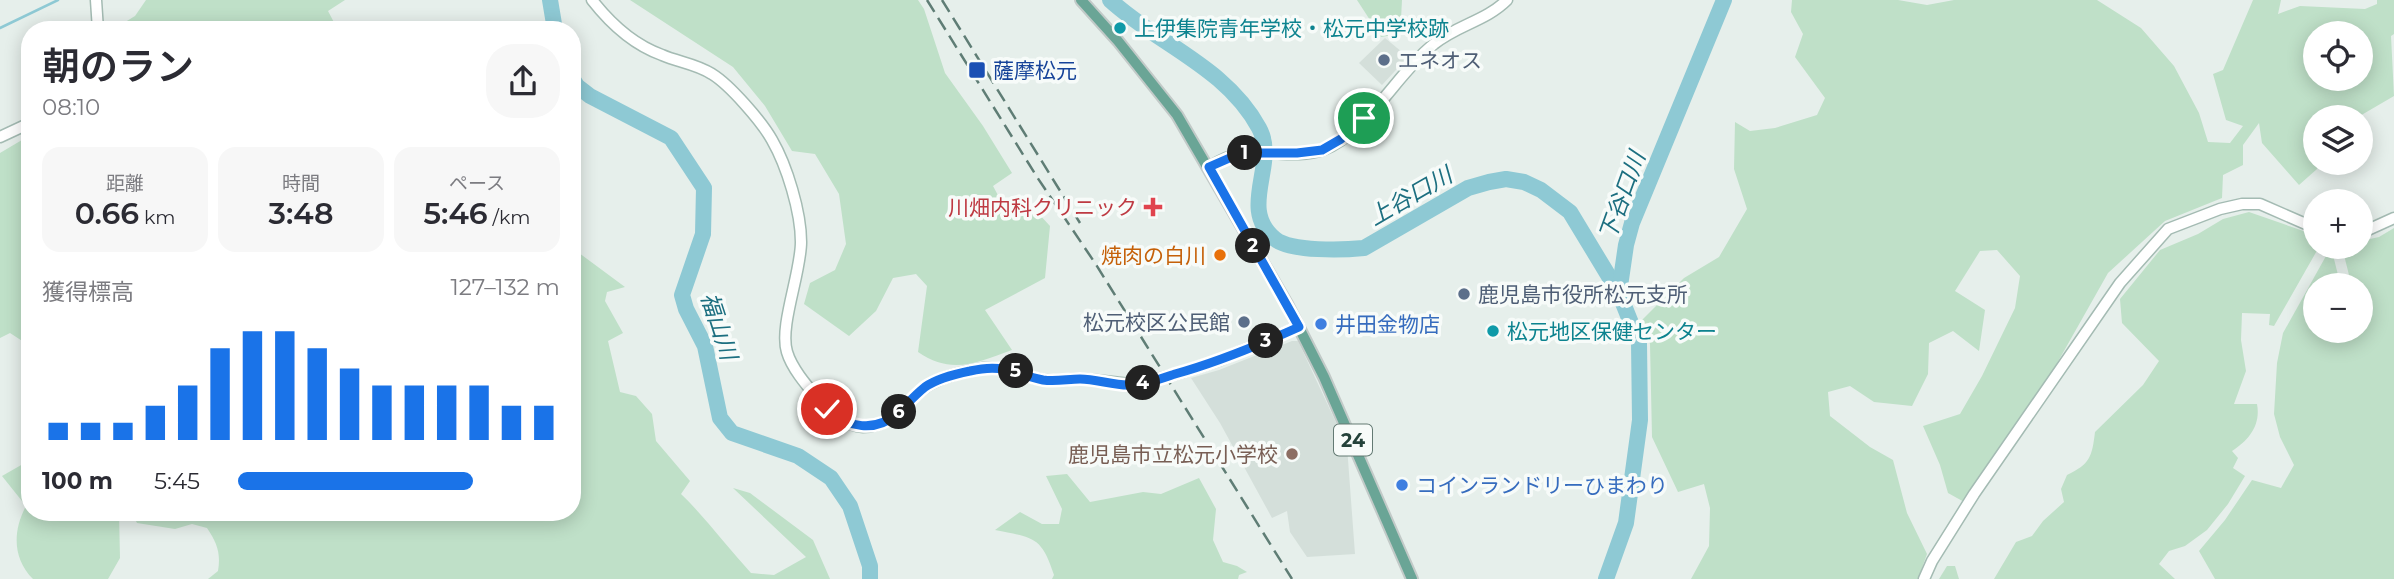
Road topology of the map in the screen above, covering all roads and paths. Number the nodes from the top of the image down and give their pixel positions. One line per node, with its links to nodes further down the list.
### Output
1 (96, 0): 5 (street)
2 (592, 0): 12 (street, bridge)
3 (1081, 0): 8 (main road, 24)
4 (1507, 0): 8 (street)
5 (97, 21)
6 (21, 127): 7 (street)
7 (0, 137)
8 (1209, 167): 12 (main road, 24)
9 (2394, 218): 11 (street)
10 (2303, 223): 14 (street)
11 (2373, 228)
12 (1299, 327): 13 (main road, 24)
13 (1412, 579)
14 (1924, 579)

